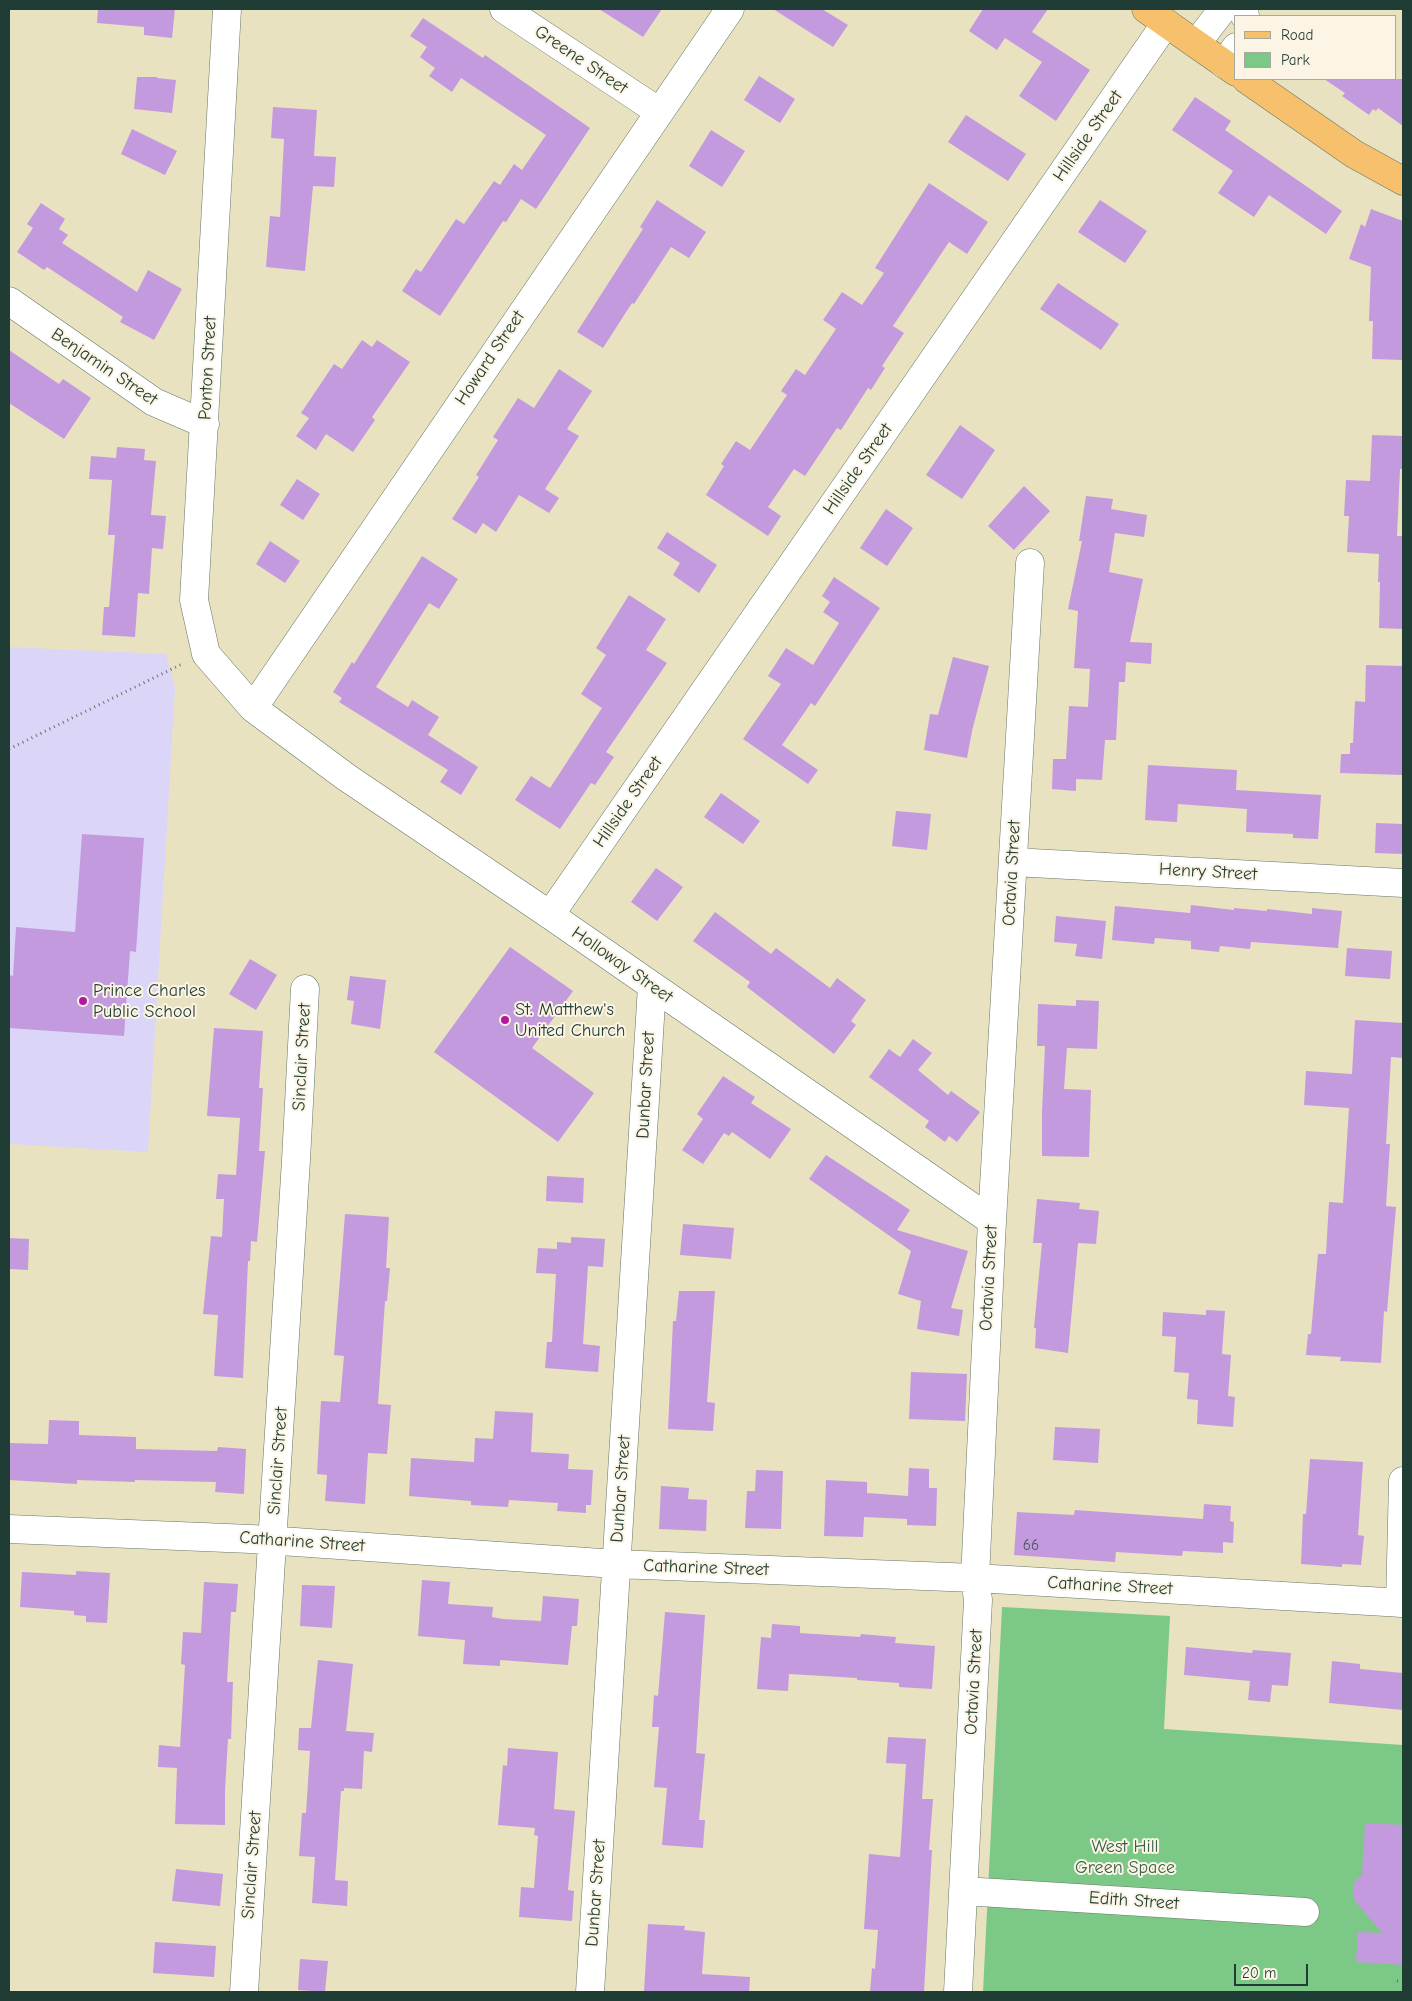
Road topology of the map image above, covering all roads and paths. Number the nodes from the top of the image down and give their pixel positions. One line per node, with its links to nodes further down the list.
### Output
1 (227, 9): 12 (street, Ponton Street)
2 (504, 9): 9 (street, Greene Street)
3 (730, 9): 9 (street, Howard Street)
4 (1223, 9): 6 (street)
5 (1156, 16): 6 (main road); 19 (street, Hillside Street)
6 (1196, 44): 7 (main road)
7 (1234, 64)
8 (1255, 80): 10 (main road)
9 (658, 111): 15 (street, Howard Street)
10 (1403, 181)
11 (9, 301): 12 (street, Benjamin Street)
12 (204, 424): 14 (street, Ponton Street)
13 (1030, 563): 17 (street, Octavia Street)
14 (206, 654): 15 (street, Ponton Street); 16 (path)
15 (253, 708): 19 (street, Holloway Street)
16 (9, 749)
17 (1013, 862): 18 (street, Henry Street); 22 (street, Octavia Street)
18 (1403, 884)
19 (550, 915): 20 (street, Holloway Street)
20 (652, 986): 22 (street, Holloway Street); 26 (street, Dunbar Street)
21 (305, 989): 25 (street, Sinclair Street)
22 (992, 1221): 27 (street, Octavia Street)
23 (1403, 1482): 28 (street)
24 (9, 1528): 25 (street, Catharine Street)
25 (273, 1540): 26 (street, Catharine Street); 33 (street, Sinclair Street)
26 (616, 1564): 27 (street, Catharine Street); 34 (street, Dunbar Street)
27 (975, 1578): 28 (street, Catharine Street); 29 (street, Octavia Street)
28 (1402, 1603)
29 (963, 1890): 30 (street, Edith Street); 35 (street, Octavia Street)
30 (1305, 1912)
31 (1397, 1981): 32 (path)
32 (1403, 1981)
33 (244, 1992)
34 (590, 1992)
35 (958, 1992)

